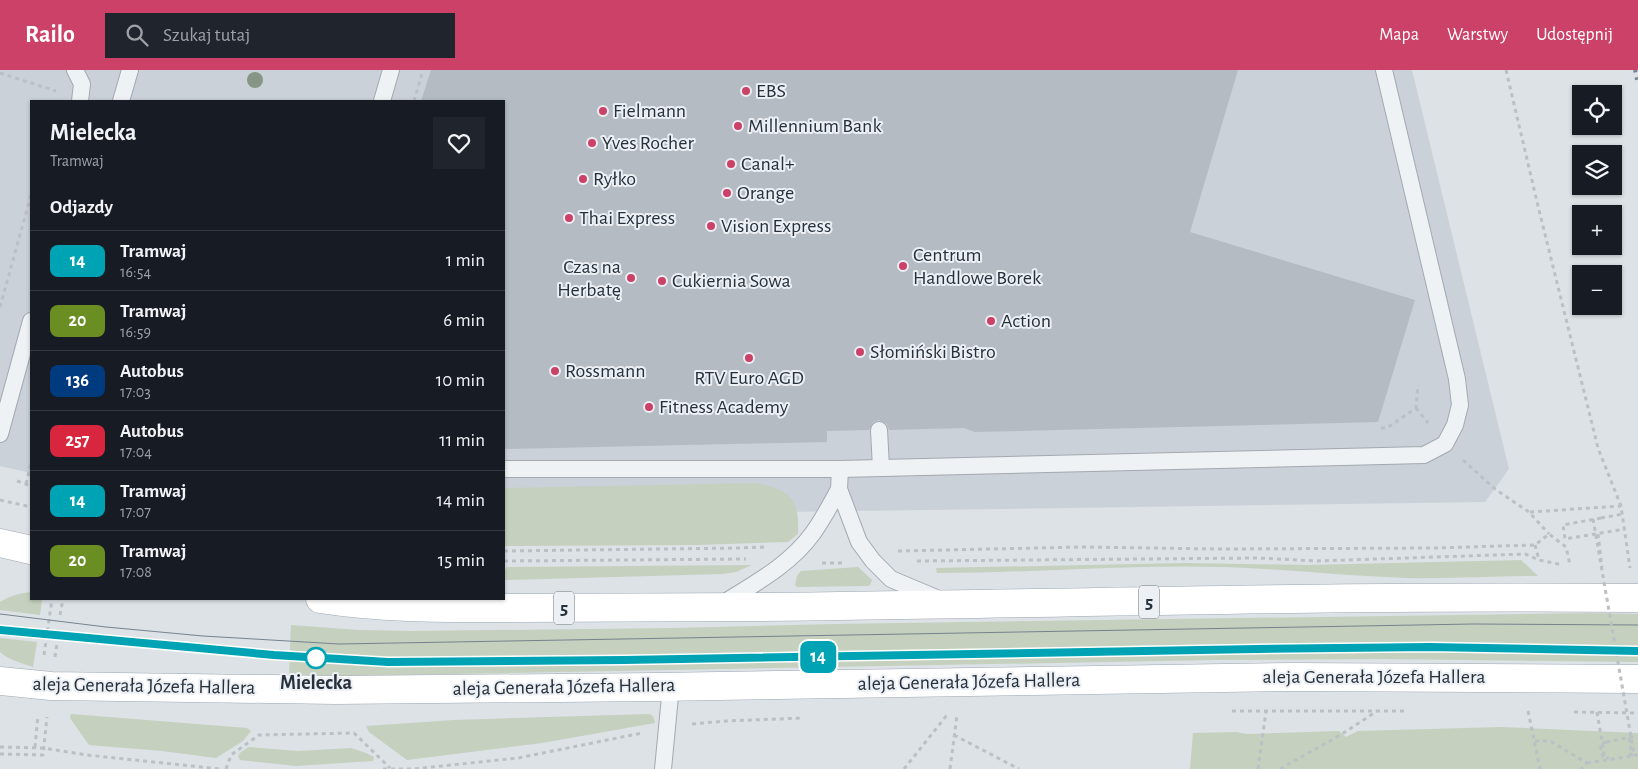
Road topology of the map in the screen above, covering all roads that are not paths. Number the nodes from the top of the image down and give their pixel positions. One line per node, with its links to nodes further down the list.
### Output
1 (75, 70): 5 (lane)
2 (130, 70): 6 (lane)
3 (392, 70): 7 (lane)
4 (1384, 70): 11 (lane)
5 (80, 100)
6 (121, 100)
7 (382, 100)
8 (30, 325): 10 (lane)
9 (879, 430): 11 (lane)
10 (0, 434)
11 (881, 468): 13 (lane)
12 (505, 469): 13 (lane)
13 (840, 469): 14 (lane)
14 (840, 489): 19 (lane); 20 (lane)
15 (0, 543): 16 (main road)
16 (30, 550)
17 (1638, 598): 19 (main road, 5)
18 (326, 600): 20 (main road, 5)
19 (954, 606): 20 (main road, 5)
20 (716, 608)
21 (1638, 679): 23 (main road, aleja Generała Józefa Hallera)
22 (0, 681): 23 (main road, aleja Generała Józefa Hallera)
23 (671, 686): 24 (lane)
24 (663, 769)

